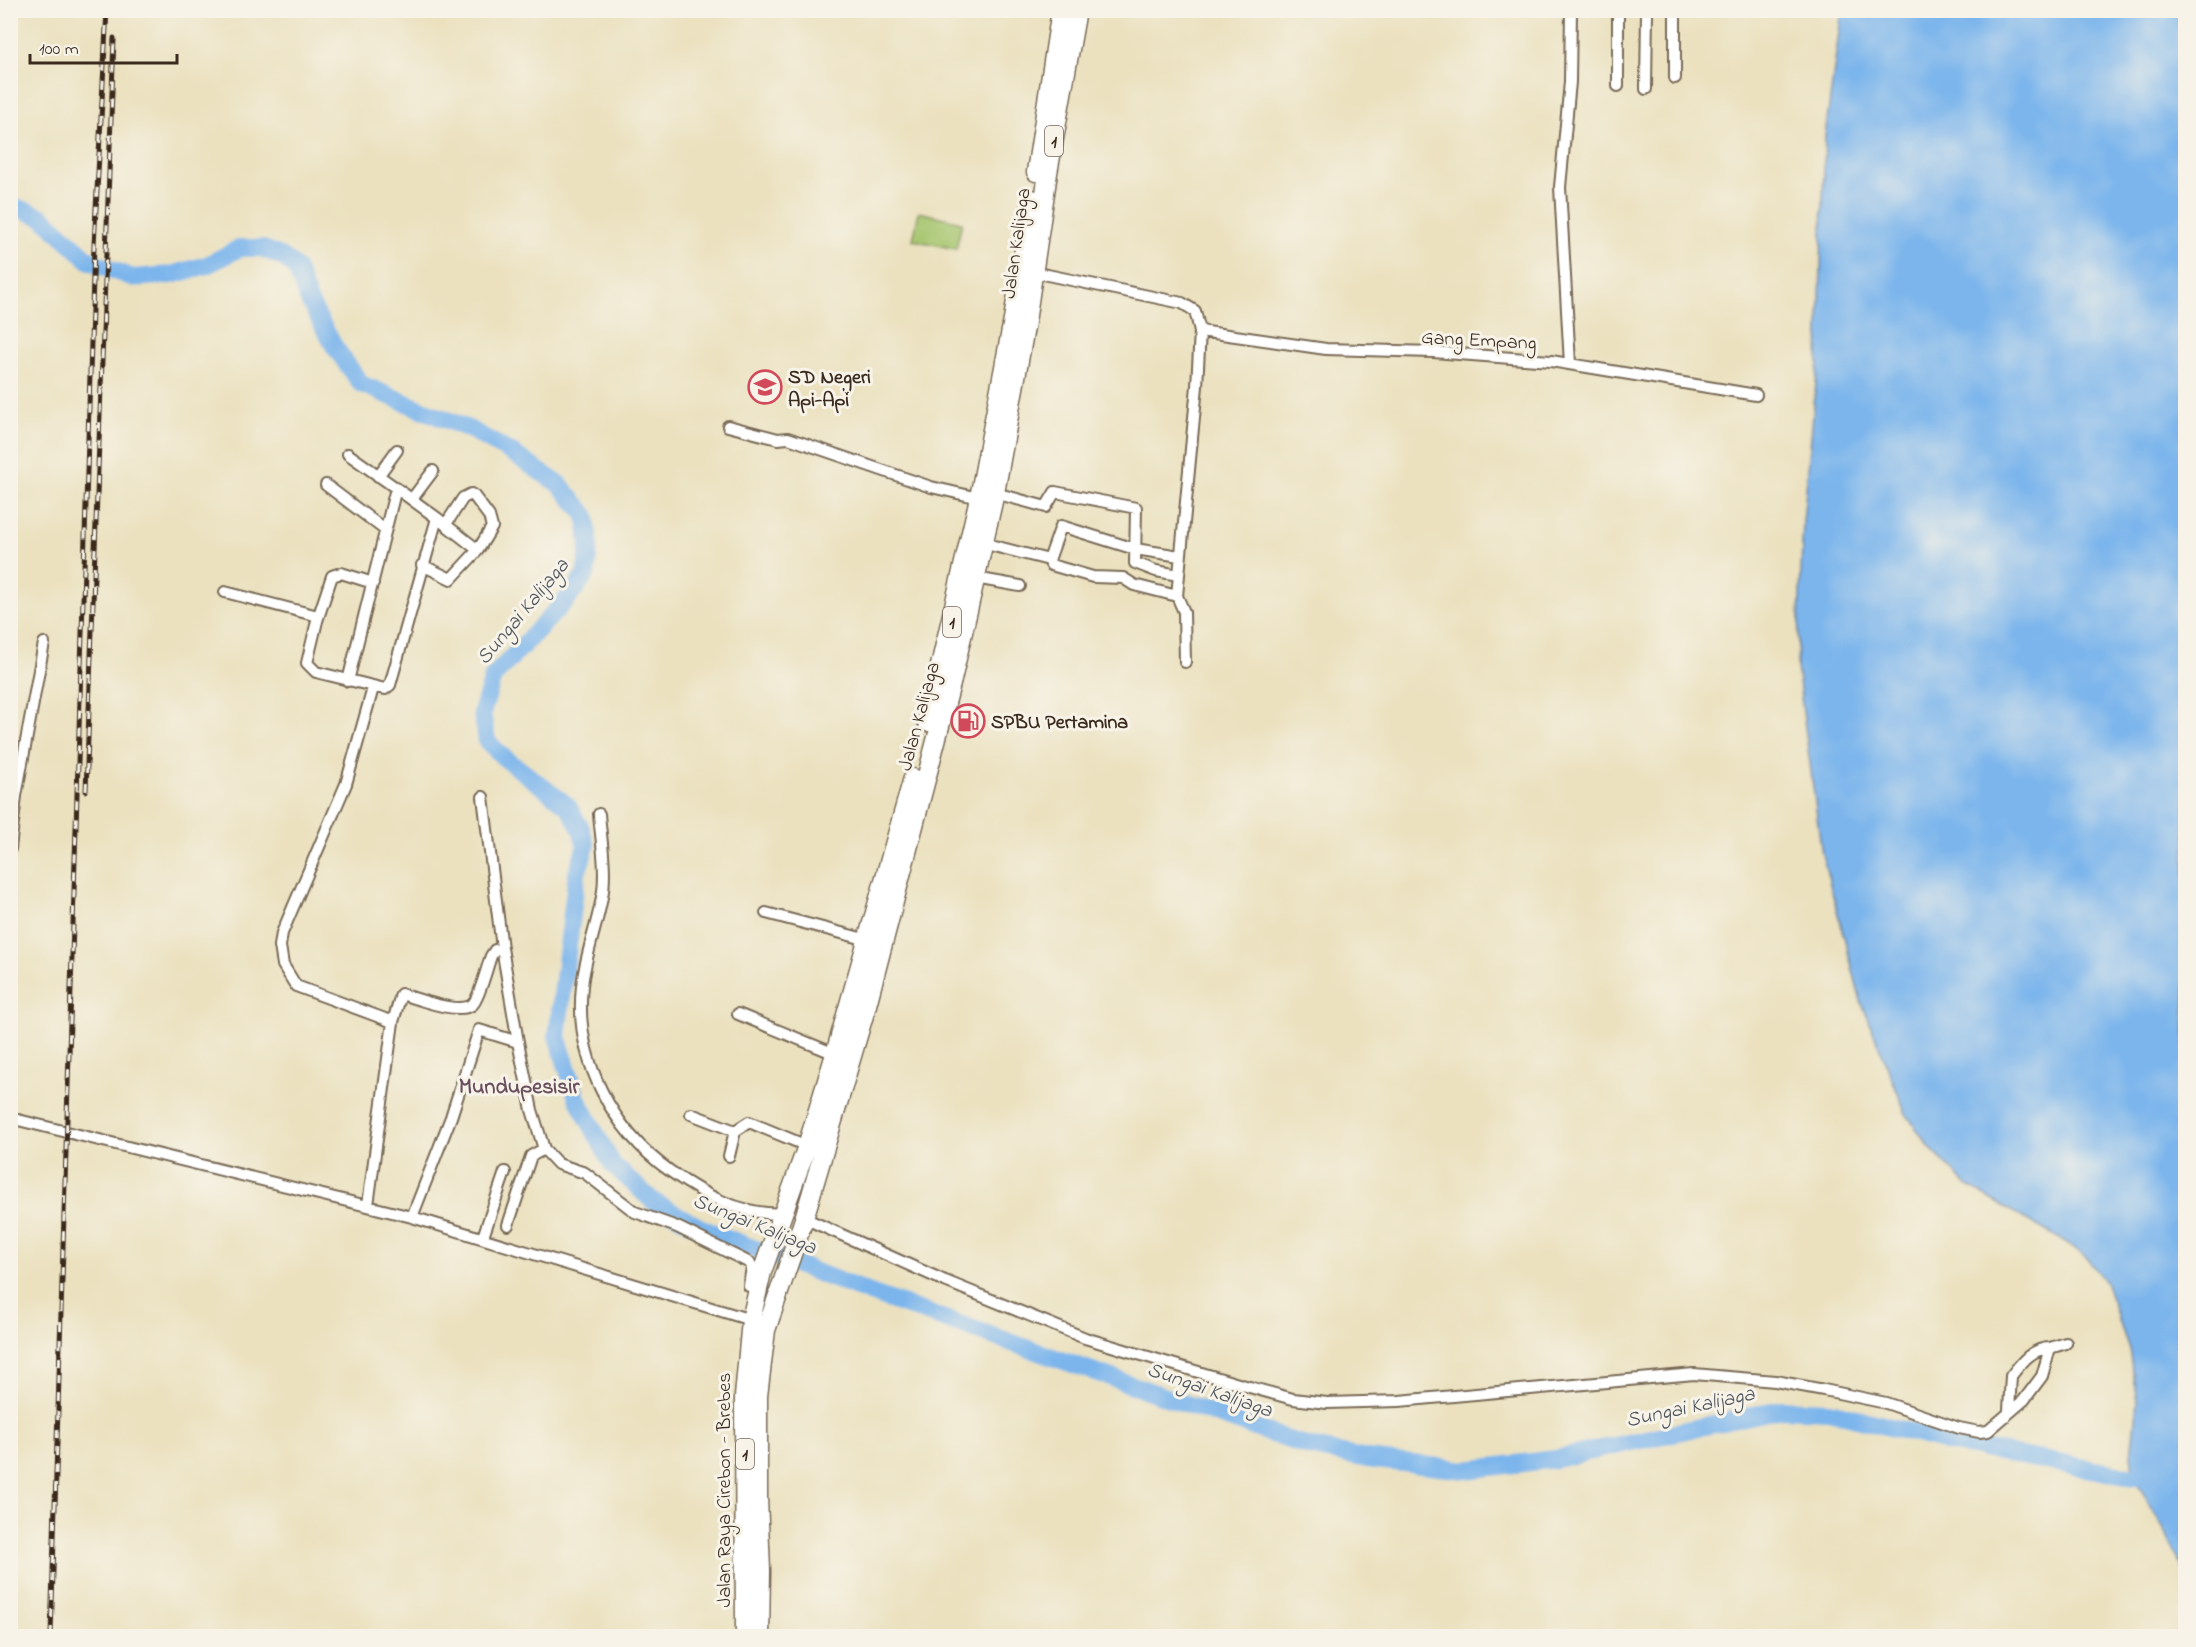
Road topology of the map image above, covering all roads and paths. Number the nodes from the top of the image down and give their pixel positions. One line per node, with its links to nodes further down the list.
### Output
1 (1060, 10): 21 (highway, Jalan Kalijaga / 1)
2 (1077, 10): 10 (highway, Jalan Kalijaga / 1)
3 (1571, 10): 12 (street)
4 (1618, 10): 8 (street)
5 (1647, 10): 9 (street)
6 (1675, 10): 7 (street)
7 (1675, 78)
8 (1618, 87)
9 (1646, 89)
10 (1034, 272): 11 (street); 21 (highway, Jalan Kalijaga / 1)
11 (1200, 331): 12 (street, Gang Empang); 28 (street)
12 (1570, 364): 13 (street, Gang Empang)
13 (1756, 395)
14 (728, 426): 21 (street)
15 (397, 450): 18 (street)
16 (348, 454): 18 (street)
17 (433, 471): 22 (street)
18 (378, 476): 20 (street)
19 (326, 485): 24 (street)
20 (396, 488): 22 (street); 24 (street)
21 (987, 495): 25 (highway, Jalan Kalijaga / 1); 26 (street); 46 (highway, Jalan Kalijaga / 1)
22 (412, 499): 23 (street)
23 (442, 521): 27 (street); 27 (street); 30 (street)
24 (385, 530): 33 (street)
25 (982, 543): 29 (street); 32 (highway, Jalan Kalijaga / 1)
26 (1135, 549): 28 (street); 29 (street); 31 (street)
27 (478, 550): 30 (street)
28 (1180, 556): 31 (street)
29 (1049, 560): 36 (street)
30 (422, 565): 41 (street)
31 (1179, 574): 36 (street)
32 (975, 578): 34 (street); 62 (highway, Jalan Kalijaga / 1)
33 (373, 583): 37 (street); 40 (street)
34 (1020, 586)
35 (225, 592): 37 (street)
36 (1177, 596): 39 (street)
37 (318, 616): 40 (street)
38 (44, 643): 44 (street)
39 (1185, 662)
40 (348, 681): 41 (street)
41 (373, 688): 49 (street)
42 (483, 797): 47 (street)
43 (599, 814): 61 (street)
44 (10, 849)
45 (766, 913): 46 (street)
46 (868, 940): 51 (highway, Jalan Kalijaga / 1)
47 (502, 948): 49 (street); 50 (street)
48 (738, 1014): 51 (street)
49 (393, 1022): 59 (street)
50 (518, 1042): 56 (street); 60 (street)
51 (835, 1054): 55 (highway, Jalan Kalijaga / 1)
52 (691, 1114): 54 (street)
53 (10, 1118): 59 (street)
54 (735, 1131): 55 (street); 57 (street)
55 (807, 1146): 61 (highway, Jalan Kalijaga / 1)
56 (544, 1149): 63 (street); 67 (street)
57 (729, 1156)
58 (506, 1172): 64 (street)
59 (368, 1205): 60 (street)
60 (412, 1217): 64 (street)
61 (782, 1217): 65 (highway, Jalan Kalijaga / 1)
62 (803, 1220): 66 (highway, Jalan Kalijaga / 1); 71 (street)
63 (508, 1225)
64 (483, 1237): 68 (street)
65 (762, 1272): 67 (highway, Jalan Raya Cirebon - Brebes / 1)
66 (783, 1281): 73 (highway, Jalan Raya Cirebon - Brebes / 1)
67 (758, 1290): 68 (highway, Jalan Raya Cirebon - Brebes / 1)
68 (751, 1320): 72 (highway, Jalan Raya Cirebon - Brebes / 1)
69 (2066, 1343): 70 (street)
70 (2050, 1348): 71 (street); 71 (street)
71 (2009, 1410)
72 (745, 1636)
73 (760, 1636)

